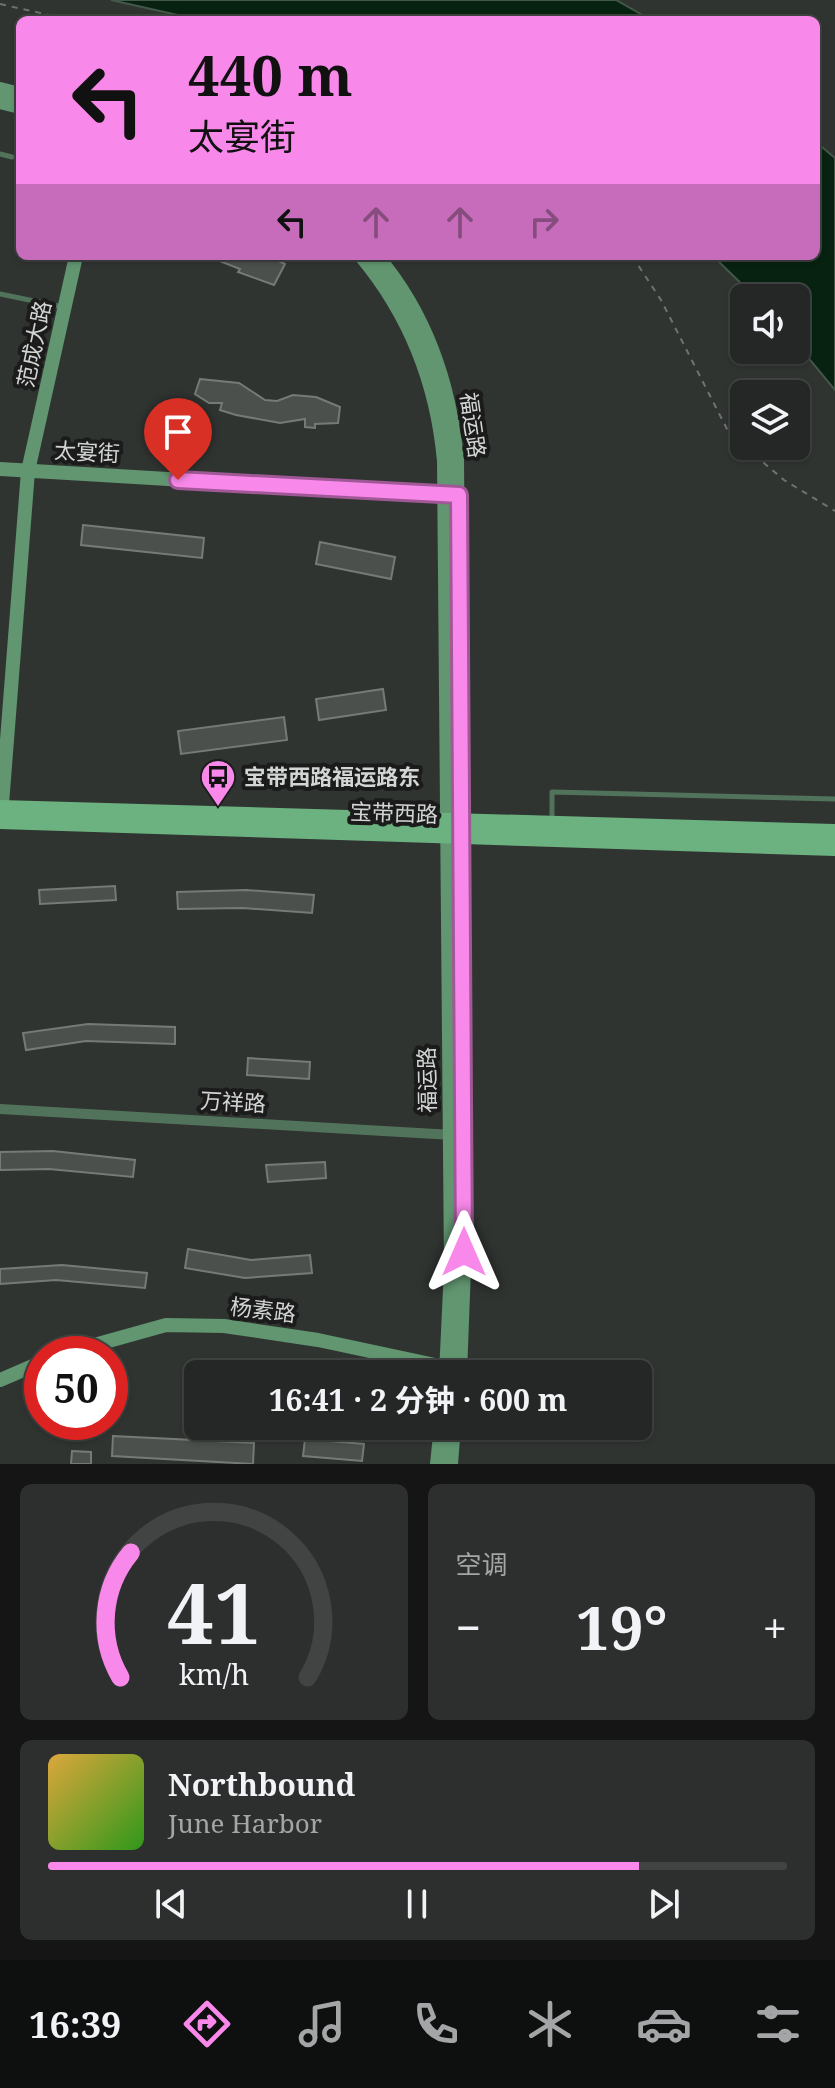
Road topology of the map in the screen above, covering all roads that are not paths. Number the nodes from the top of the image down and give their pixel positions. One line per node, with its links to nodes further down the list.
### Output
1 (0, 154): 2 (lane)
2 (12, 157)
3 (75, 260): 6 (street, 范成大路)
4 (379, 264): 9 (street, 福运路)
5 (0, 294): 6 (lane)
6 (64, 307): 8 (street, 范成大路)
7 (0, 469): 8 (street, 太宴街)
8 (28, 471): 9 (street, 太宴街); 11 (street, 范成大路)
9 (453, 496): 14 (street, 福运路)
10 (835, 799): 13 (lane)
11 (0, 808): 12 (street, 范成大路); 14 (main road, 宝带西路)
12 (0, 822): 14 (main road, 宝带西路)
13 (552, 825): 14 (main road, 宝带西路); 16 (main road, 宝带西路)
14 (454, 830): 16 (main road, 宝带西路); 19 (street, 福运路)
15 (835, 832): 16 (main road, 宝带西路)
16 (616, 834): 17 (main road, 宝带西路)
17 (835, 848)
18 (0, 1109): 19 (street, 万祥路)
19 (457, 1135): 22 (street, 福运路)
20 (127, 1336): 21 (street, 杨素路)
21 (403, 1360)
22 (453, 1360)
23 (24, 1370): 24 (street)
24 (0, 1380)
25 (440, 1440): 27 (street)
26 (453, 1440): 28 (street)
27 (437, 1464)
28 (451, 1464)

